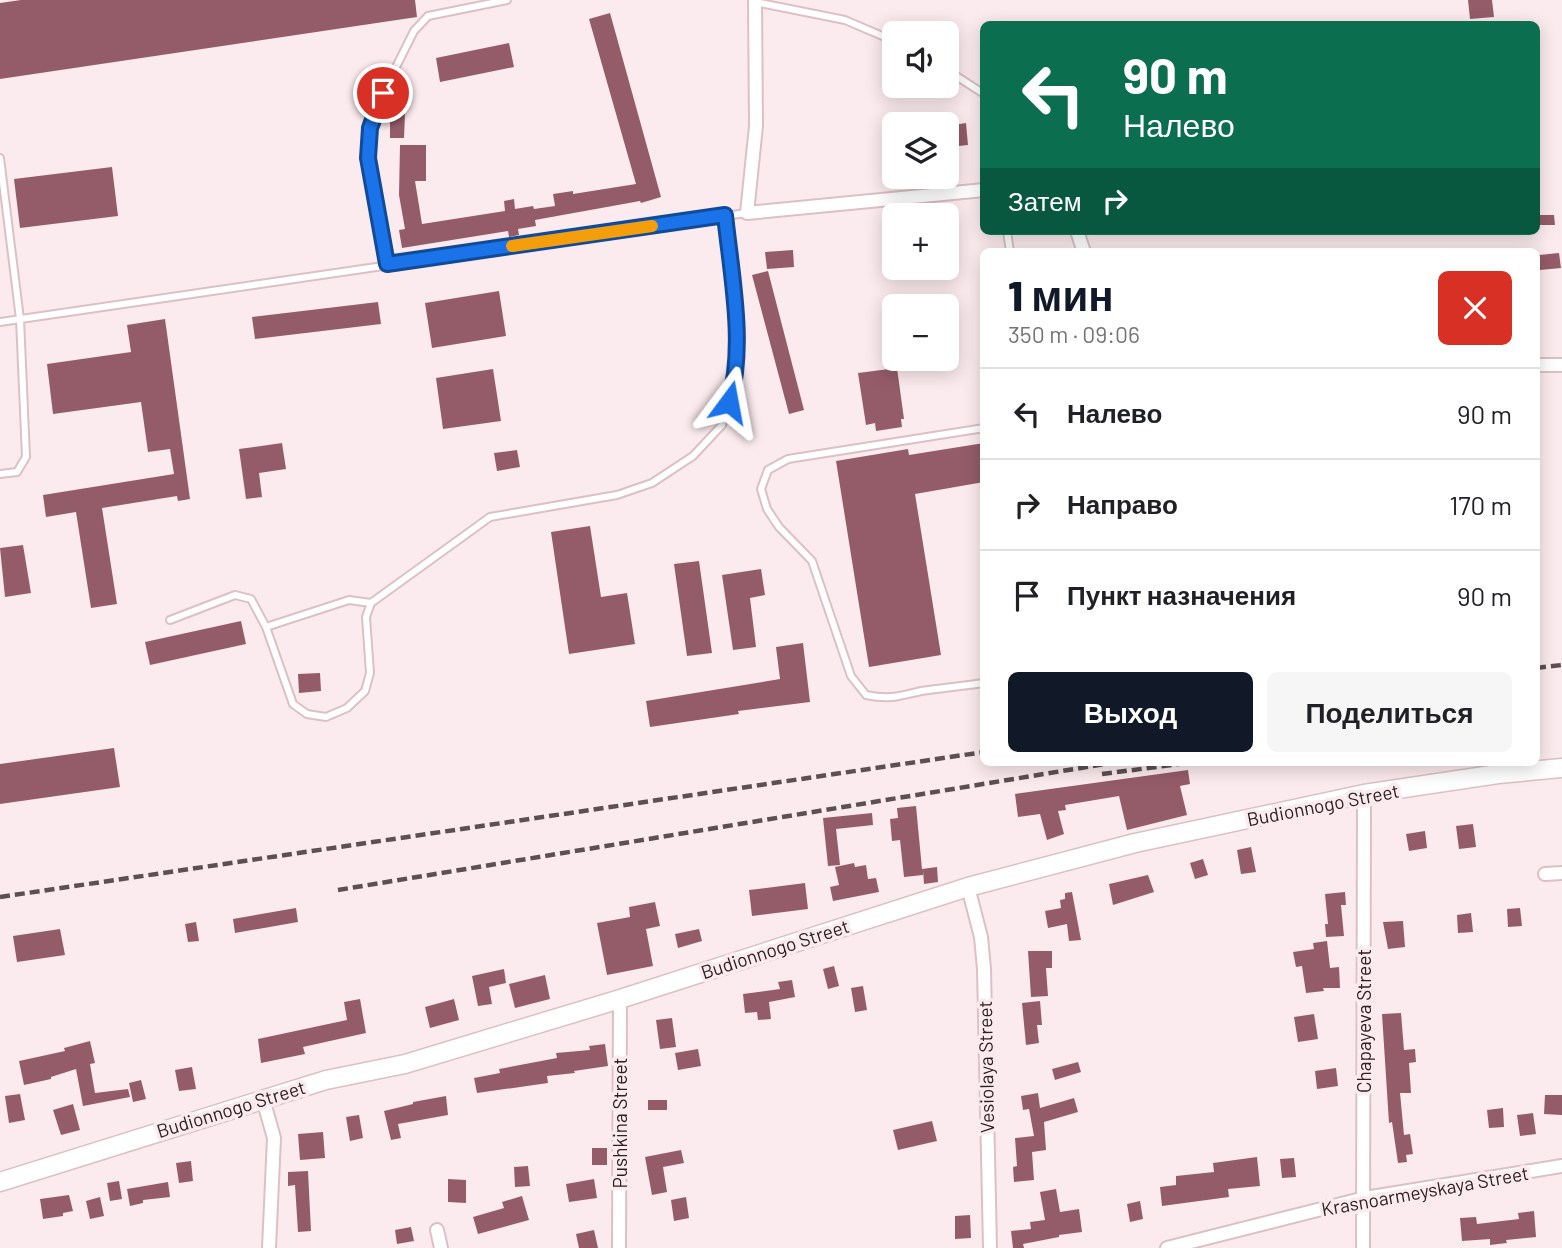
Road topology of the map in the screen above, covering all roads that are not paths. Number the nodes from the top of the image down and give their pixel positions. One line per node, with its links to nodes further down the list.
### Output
1 (507, 0): 10 (lane)
2 (755, 1): 3 (lane); 8 (street)
3 (882, 36)
4 (959, 78): 5 (lane)
5 (980, 91)
6 (0, 158): 11 (lane)
7 (980, 190): 8 (street)
8 (747, 213): 9 (lane)
9 (725, 215): 10 (lane); 17 (lane)
10 (387, 264): 11 (lane)
11 (20, 319): 12 (lane); 16 (lane)
12 (0, 321)
13 (1540, 365): 14 (street)
14 (1562, 365)
15 (980, 429): 20 (lane)
16 (0, 474)
17 (372, 603): 19 (lane); 19 (lane)
18 (170, 620): 19 (lane)
19 (265, 627)
20 (980, 684)
21 (1562, 768): 22 (street, Budionnogo Street)
22 (1364, 794): 25 (street, Budionnogo Street); 30 (street, Chapayeva Street)
23 (1562, 873): 24 (street)
24 (1545, 874)
25 (968, 887): 26 (street, Budionnogo Street); 35 (street, Vesiolaya Street)
26 (620, 999): 27 (street, Budionnogo Street); 34 (street, Pushkina Street)
27 (263, 1099): 29 (street, Budionnogo Street); 32 (street)
28 (1562, 1166): 30 (street, Krasnoarmeyskaya Street)
29 (0, 1182)
30 (1365, 1198): 36 (street, Krasnoarmeyskaya Street); 37 (street, Chapayeva Street)
31 (437, 1230): 33 (street)
32 (269, 1248)
33 (441, 1248)
34 (619, 1248)
35 (990, 1248)
36 (1167, 1248)
37 (1363, 1248)

